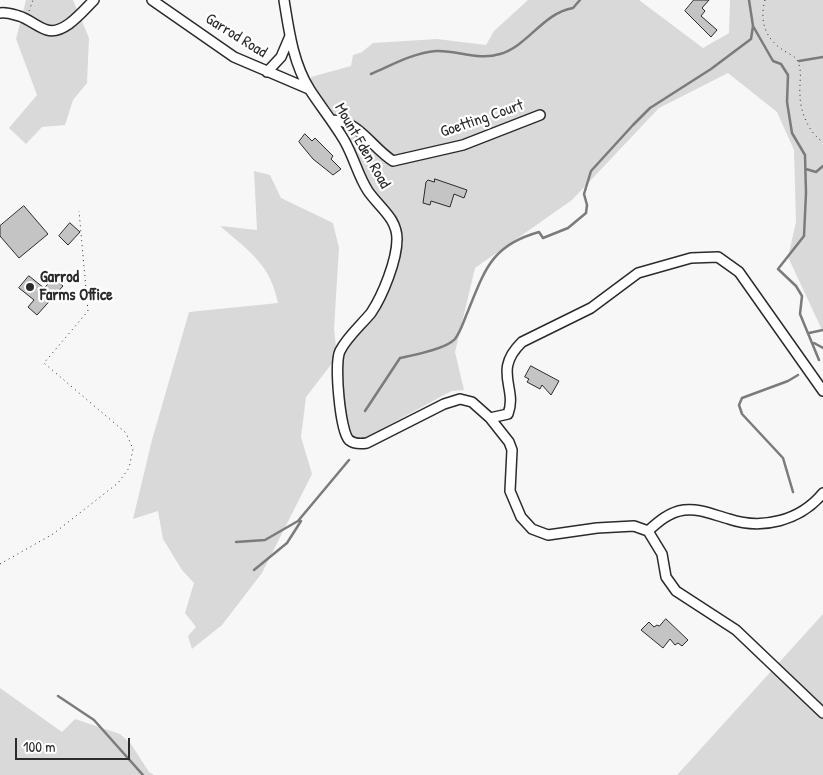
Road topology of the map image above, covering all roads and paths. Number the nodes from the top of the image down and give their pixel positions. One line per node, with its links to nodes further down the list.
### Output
1 (33, 0): 9 (path)
2 (94, 0): 9 (street)
3 (152, 0): 7 (street, Garrod Road)
4 (164, 0): 7 (street)
5 (284, 0): 10 (street, Mount Eden Road)
6 (764, 0): 15 (path)
7 (172, 12): 11 (street, Garrod Road)
8 (0, 13): 9 (street)
9 (27, 19)
10 (290, 36): 11 (street); 12 (street, Mount Eden Road)
11 (267, 72): 12 (street, Garrod Road)
12 (309, 89): 14 (street, Mount Eden Road)
13 (540, 115): 14 (street, Goetting Court)
14 (331, 120): 19 (street, Mount Eden Road)
15 (823, 142)
16 (78, 211): 23 (path)
17 (823, 391): 18 (street)
18 (508, 414): 19 (street); 20 (street)
19 (490, 418): 20 (street, Mount Eden Road)
20 (502, 431): 22 (street, Mount Eden Road)
21 (823, 493): 22 (street)
22 (648, 532): 24 (street)
23 (0, 564)
24 (823, 713)

